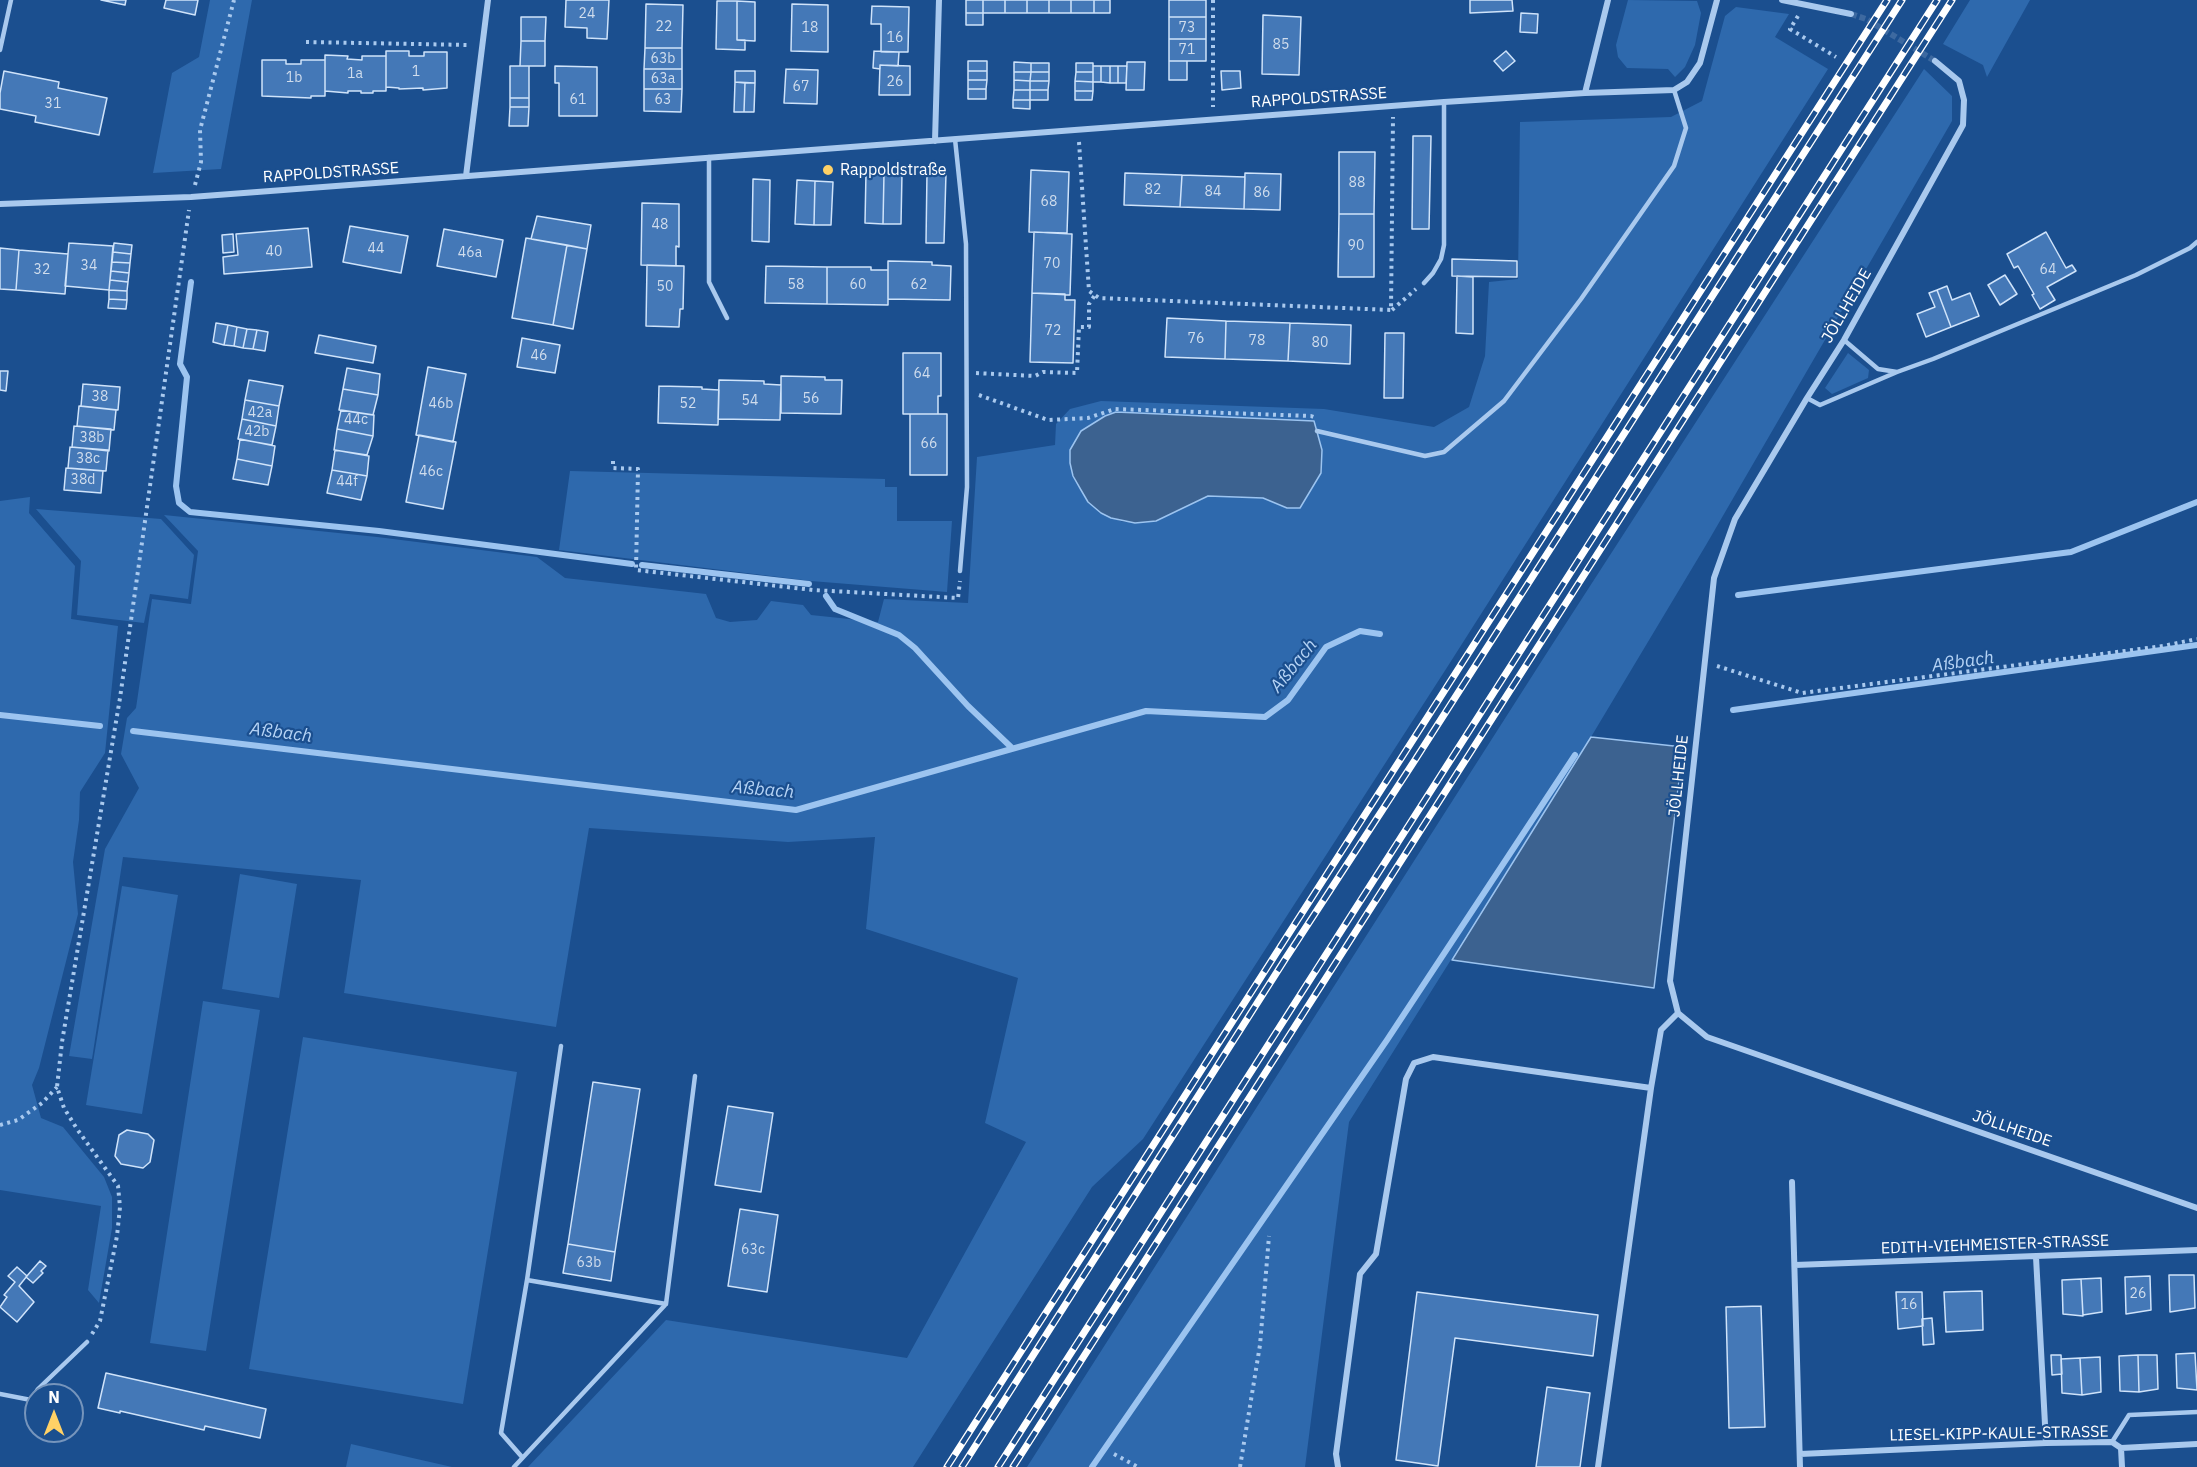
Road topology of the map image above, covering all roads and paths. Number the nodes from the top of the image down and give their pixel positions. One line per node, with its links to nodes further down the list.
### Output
1 (11, 0): 13 (lane)
2 (234, 0): 26 (path)
3 (488, 0): 12 (street)
4 (939, 0): 23 (street)
5 (1213, 0): 20 (path)
6 (1608, 0): 17 (street)
7 (1717, 0): 16 (street)
8 (1782, 0): 9 (street)
9 (1851, 14)
10 (1799, 15): 14 (path)
11 (306, 42): 12 (path)
12 (483, 45): 25 (street)
13 (0, 50)
14 (1836, 57)
15 (1935, 61): 33 (street, JÖLLHEIDE)
16 (1674, 90): 17 (street, RAPPOLDSTRASSE); 39 (lane)
17 (1585, 93): 18 (street, RAPPOLDSTRASSE)
18 (1444, 102): 19 (street, RAPPOLDSTRASSE); 29 (lane)
19 (1393, 106): 20 (street, RAPPOLDSTRASSE); 31 (path)
20 (1213, 120): 21 (street, RAPPOLDSTRASSE)
21 (1078, 130): 22 (street, RAPPOLDSTRASSE); 30 (path)
22 (955, 139): 23 (street, RAPPOLDSTRASSE); 35 (lane)
23 (934, 141): 24 (street, RAPPOLDSTRASSE)
24 (709, 158): 25 (street, RAPPOLDSTRASSE); 32 (lane)
25 (466, 176): 26 (street, RAPPOLDSTRASSE)
26 (191, 197): 27 (street, RAPPOLDSTRASSE); 47 (path)
27 (0, 204)
28 (2197, 242): 34 (lane)
29 (1424, 283): 31 (path)
30 (1095, 295): 31 (path); 35 (path)
31 (1391, 310)
32 (727, 318)
33 (1844, 340): 34 (lane); 37 (street, JÖLLHEIDE)
34 (1897, 372): 37 (lane)
35 (966, 373): 36 (lane)
36 (966, 391): 39 (path); 41 (lane)
37 (1807, 398): 43 (street, JÖLLHEIDE)
38 (1317, 431): 39 (lane)
39 (1332, 435)
40 (613, 461): 41 (path)
41 (960, 571)
42 (2197, 639): 43 (path)
43 (1705, 662): 44 (street, JÖLLHEIDE)
44 (1678, 1013): 48 (street); 51 (street, JÖLLHEIDE)
45 (561, 1046): 56 (lane)
46 (695, 1076): 57 (lane)
47 (57, 1087): 49 (path); 58 (path)
48 (1651, 1088): 71 (street); 72 (street)
49 (0, 1125)
50 (1792, 1182): 55 (street)
51 (2197, 1208)
52 (1269, 1236): 70 (path)
53 (2197, 1250): 54 (street, EDITH-VIEHMEISTER-STRASSE)
54 (2036, 1257): 55 (street, EDITH-VIEHMEISTER-STRASSE); 62 (street)
55 (1795, 1265): 66 (street)
56 (527, 1280): 57 (lane); 67 (lane)
57 (666, 1304): 67 (lane)
58 (87, 1342): 59 (lane)
59 (0, 1394)
60 (2197, 1412): 61 (lane)
61 (2112, 1442): 62 (street, LIESEL-KIPP-KAULE-STRASSE); 64 (street, LIESEL-KIPP-KAULE-STRASSE)
62 (2046, 1443): 66 (street, LIESEL-KIPP-KAULE-STRASSE)
63 (2197, 1444): 64 (street, LIESEL-KIPP-KAULE-STRASSE)
64 (2121, 1448): 74 (street)
65 (1114, 1454): 69 (path)
66 (1800, 1454): 73 (street)
67 (522, 1457): 68 (lane)
68 (514, 1467)
69 (1138, 1467)
70 (1240, 1467)
71 (1338, 1467)
72 (1598, 1467)
73 (1800, 1467)
74 (2122, 1467)

